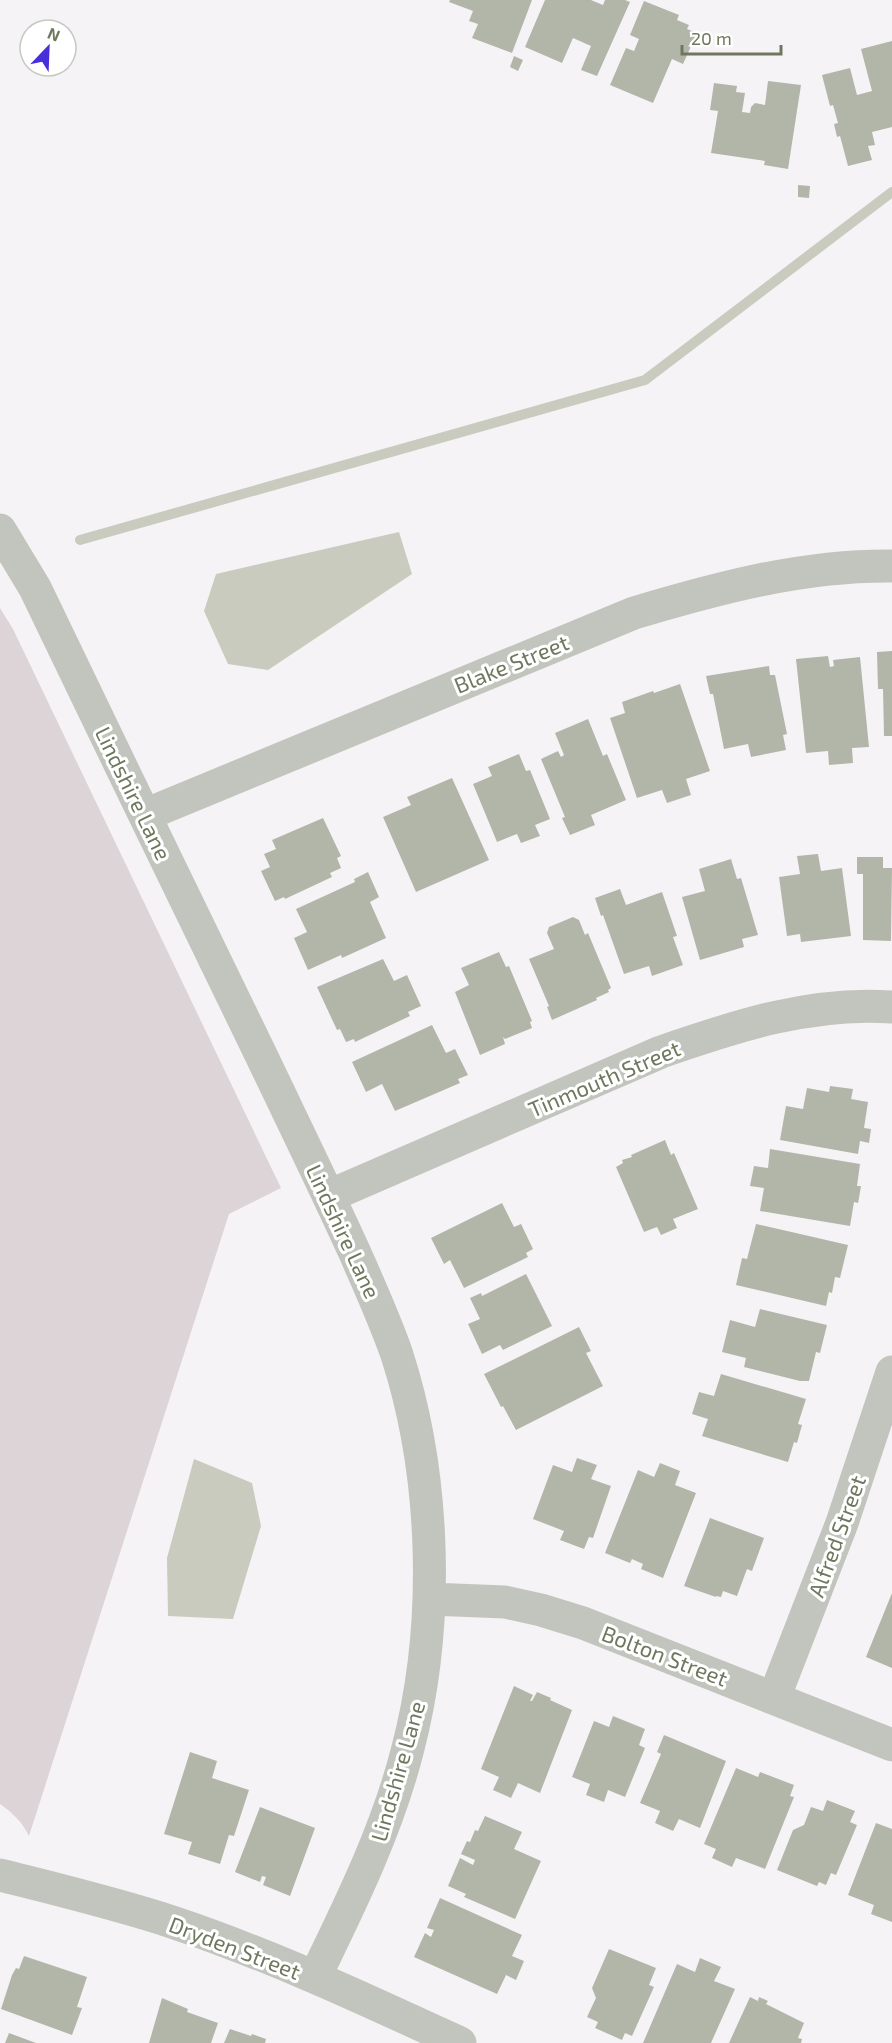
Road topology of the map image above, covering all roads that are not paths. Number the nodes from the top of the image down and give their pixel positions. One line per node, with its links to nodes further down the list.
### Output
1 (0, 530): 3 (street, Lindshire Lane)
2 (892, 566): 3 (street, Blake Street)
3 (145, 815): 5 (street, Lindshire Lane)
4 (892, 1007): 5 (street, Tinmouth Street)
5 (329, 1196): 7 (street, Lindshire Lane)
6 (892, 1372): 8 (street, Alfred Street)
7 (430, 1599): 8 (street, Bolton Street); 11 (street, Lindshire Lane)
8 (774, 1698): 9 (street, Bolton Street)
9 (892, 1745)
10 (0, 1875): 11 (street, Dryden Street)
11 (315, 1977): 12 (street, Dryden Street)
12 (460, 2043)

